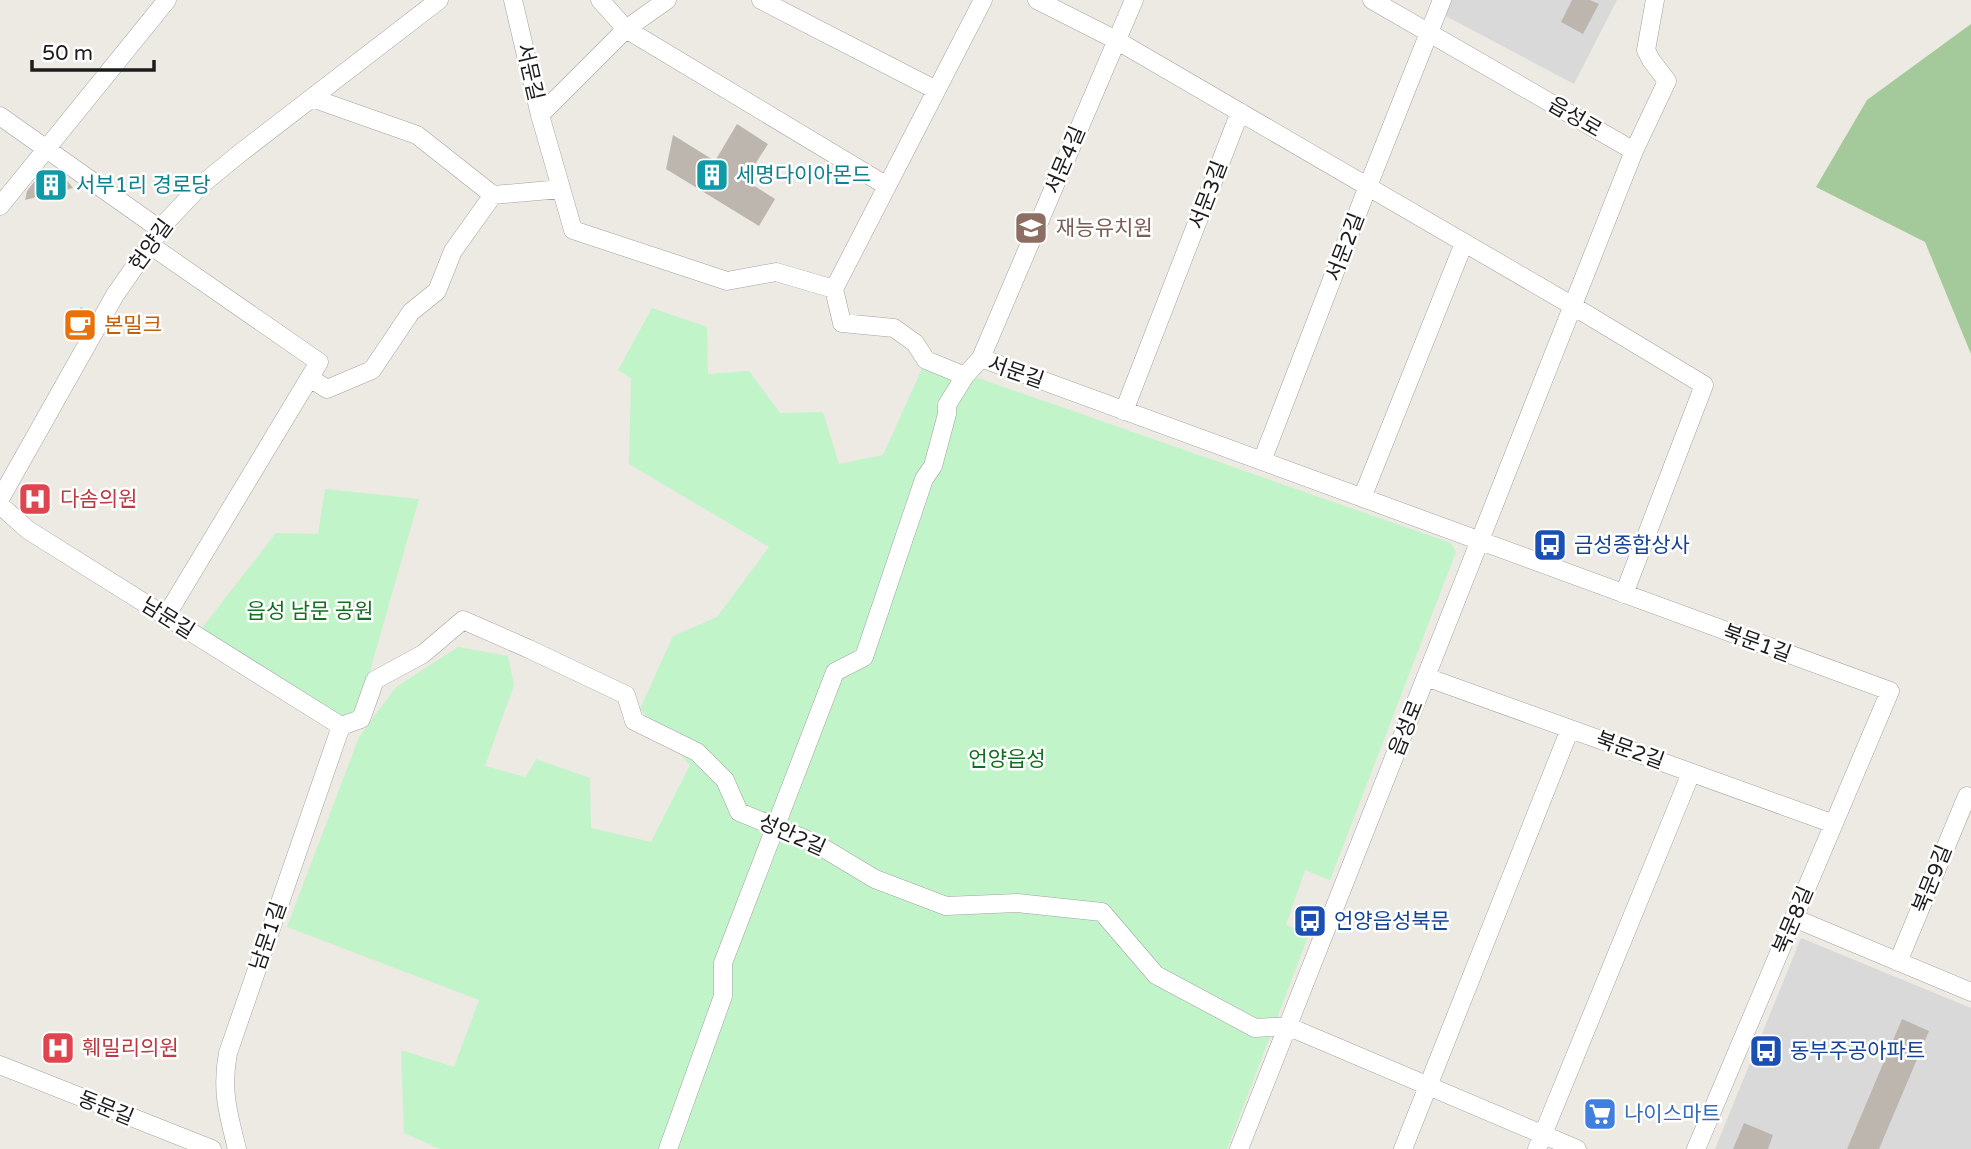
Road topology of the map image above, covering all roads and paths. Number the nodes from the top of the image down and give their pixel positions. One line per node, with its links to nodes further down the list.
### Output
1 (167, 0): 21 (street)
2 (439, 0): 17 (street, 헌양길)
3 (513, 0): 19 (street, 서문길)
4 (600, 0): 13 (street)
5 (667, 0): 13 (street)
6 (761, 0): 16 (street)
7 (983, 0): 16 (street)
8 (1037, 0): 15 (street)
9 (1134, 0): 15 (street, 서문4길)
10 (1373, 0): 14 (street, 읍성로)
11 (1442, 0): 14 (street, 서문2길)
12 (1655, 0): 22 (street)
13 (626, 29): 19 (street); 23 (street)
14 (1429, 33): 22 (street, 읍성로); 24 (street, 서문2길)
15 (1116, 40): 18 (street); 33 (street, 서문4길)
16 (936, 90): 23 (street)
17 (312, 98): 26 (street); 28 (street, 헌양길)
18 (1240, 112): 24 (street); 36 (street, 서문3길)
19 (540, 115): 25 (street, 서문길)
20 (0, 116): 21 (street)
21 (46, 150): 27 (street); 28 (street)
22 (1634, 151): 32 (street, 읍성로)
23 (887, 186): 31 (street)
24 (1368, 187): 29 (street); 37 (street, 서문2길)
25 (561, 189): 26 (street); 31 (street, 서문길)
26 (493, 195): 35 (street)
27 (0, 206)
28 (161, 230): 30 (street, 헌양길)
29 (1464, 243): 32 (street); 38 (street)
30 (150, 245): 35 (street); 39 (street, 헌양길)
31 (834, 289): 34 (street, 서문길)
32 (1573, 306): 41 (street, 읍성로); 42 (street)
33 (981, 358): 34 (street, 서문길); 36 (street, 서문길)
34 (965, 376): 51 (street)
35 (310, 378): 43 (street)
36 (1124, 411): 37 (street, 서문길)
37 (1262, 461): 38 (street, 서문길)
38 (1362, 498): 41 (street, 서문길)
39 (0, 499)
40 (0, 505): 43 (street, 남문길)
41 (1479, 541): 42 (street, 북문1길); 44 (street, 읍성로)
42 (1624, 594): 45 (street, 북문1길)
43 (166, 616): 46 (street, 남문길)
44 (1426, 677): 47 (street, 북문2길); 55 (street, 읍성로)
45 (1890, 691): 50 (street, 북문8길)
46 (341, 726): 51 (street, 성안2길); 61 (street, 남문1길)
47 (1570, 729): 48 (street, 북문2길); 57 (street)
48 (1691, 773): 50 (street, 북문2길); 58 (street)
49 (1966, 796): 53 (street, 북문9길)
50 (1834, 824): 52 (street, 북문8길)
51 (775, 827): 55 (street, 성안2길); 62 (street)
52 (1794, 918): 53 (street); 66 (street, 북문8길)
53 (1898, 962): 54 (street)
54 (1971, 992)
55 (1287, 1026): 57 (street); 63 (street, 읍성로)
56 (0, 1065): 59 (street, 동문길)
57 (1428, 1086): 58 (street); 64 (street)
58 (1540, 1142): 65 (street)
59 (179, 1143): 60 (street, 동문길)
60 (212, 1149)
61 (237, 1149)
62 (668, 1149)
63 (1239, 1149)
64 (1403, 1149)
65 (1577, 1149)
66 (1696, 1149)

